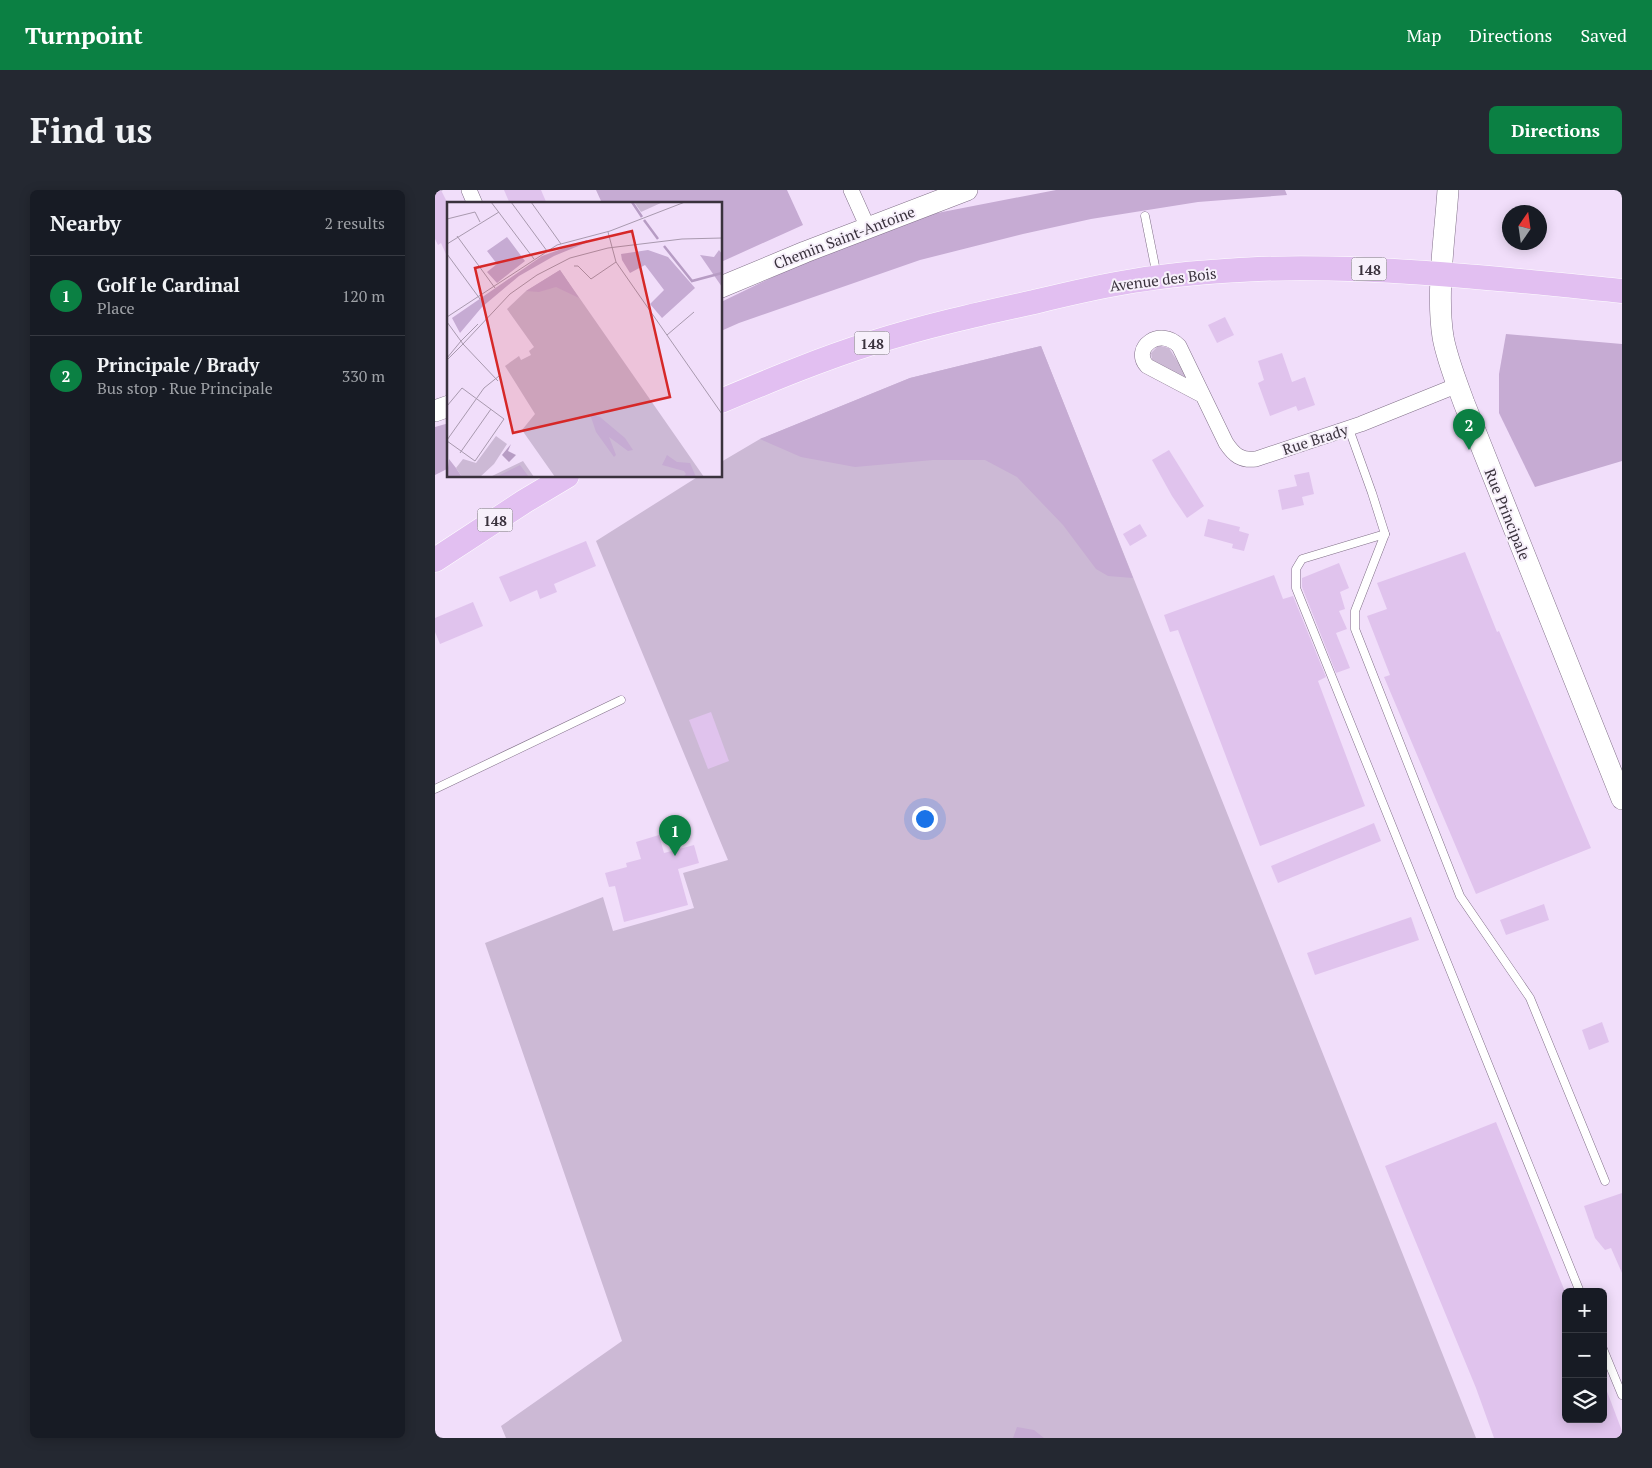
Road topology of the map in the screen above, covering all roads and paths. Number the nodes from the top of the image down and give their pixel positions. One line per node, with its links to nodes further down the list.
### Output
1 (469, 190): 5 (street)
2 (851, 190): 7 (street)
3 (967, 190): 7 (street, Chemin Saint-Antoine)
4 (1448, 190): 8 (street, Rue Principale)
5 (474, 202)
6 (1145, 216): 9 (lane)
7 (868, 228): 10 (street, Chemin Saint-Antoine)
8 (1442, 273): 9 (main road, Avenue des Bois / 148); 11 (main road, Avenue des Bois / 148); 12 (street, Rue Principale)
9 (1157, 278): 14 (main road, Avenue des Bois / 148)
10 (723, 286)
11 (1622, 291)
12 (1458, 385): 17 (street, Rue Brady); 23 (street, Rue Principale)
13 (1202, 396): 17 (street, Rue Brady)
14 (723, 400)
15 (447, 407): 16 (street)
16 (435, 411)
17 (1349, 428): 19 (lane)
18 (564, 478): 20 (main road, 148)
19 (1385, 534): 24 (lane); 25 (lane)
20 (435, 560)
21 (621, 700): 22 (lane)
22 (435, 789)
23 (1622, 799)
24 (1605, 1181)
25 (1578, 1288)
26 (1607, 1359): 27 (lane)
27 (1622, 1395)

